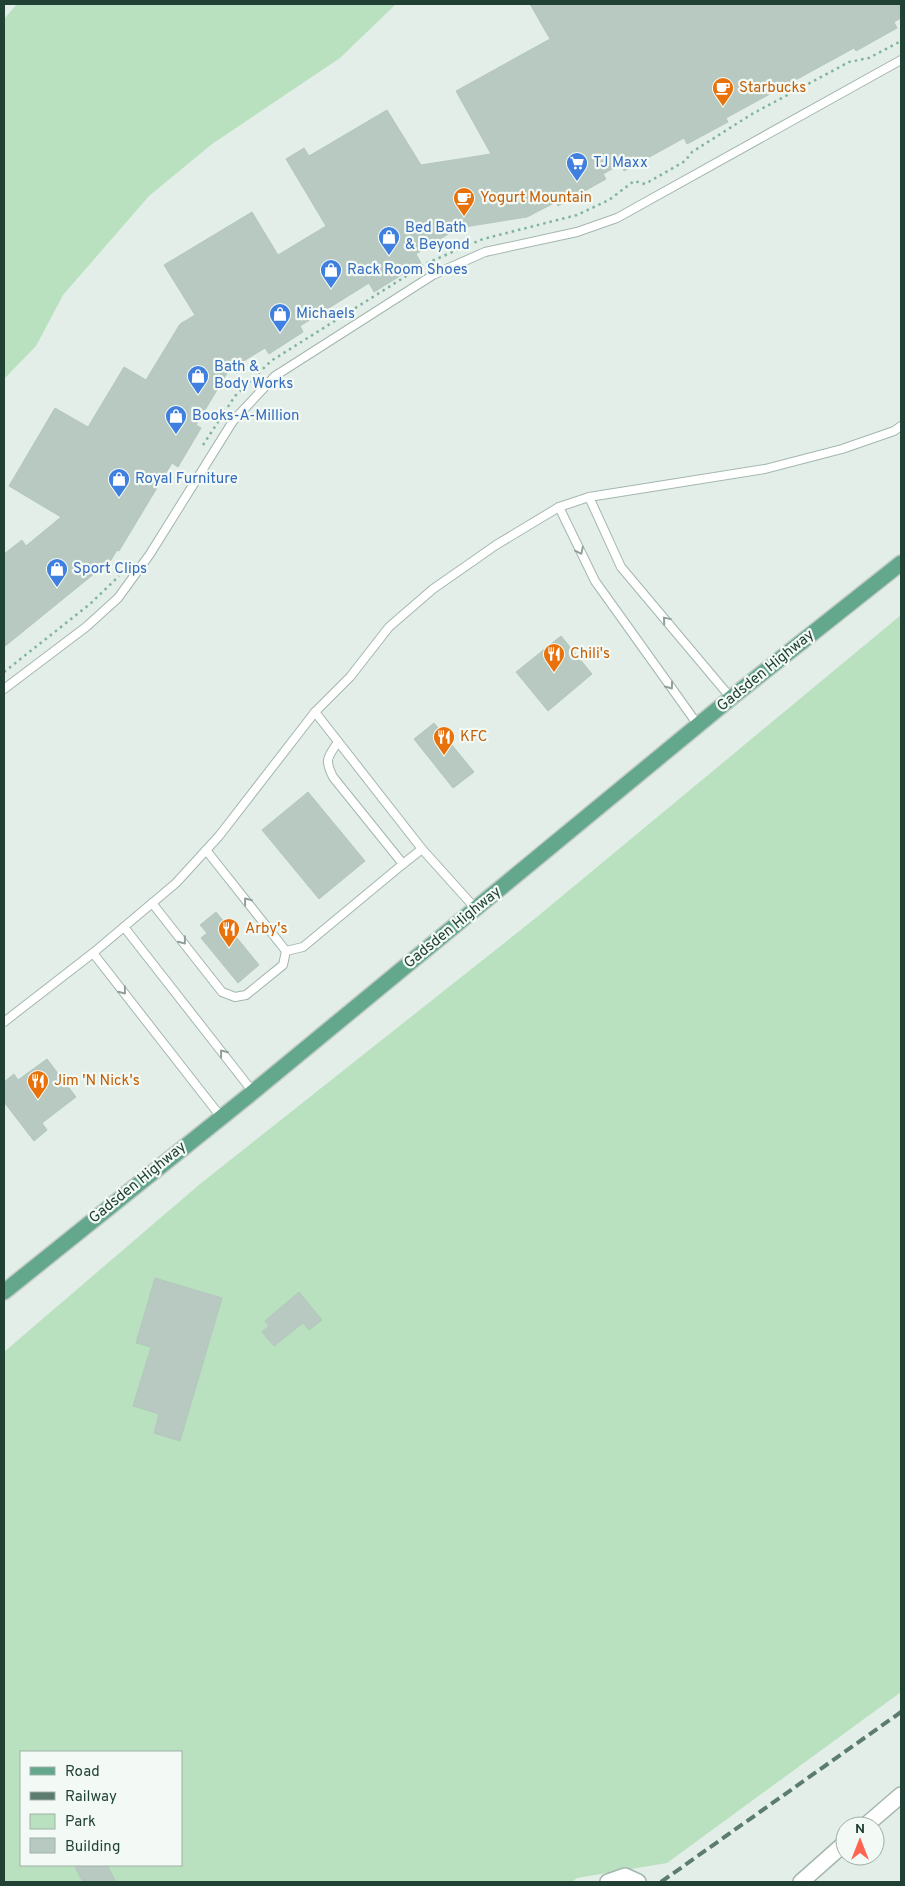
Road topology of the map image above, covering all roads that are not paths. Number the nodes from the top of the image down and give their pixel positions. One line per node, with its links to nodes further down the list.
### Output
1 (900, 62): 6 (lane)
2 (901, 426): 3 (lane)
3 (589, 498): 4 (lane); 7 (lane, one-way to 3)
4 (560, 507): 8 (lane); 9 (lane, one-way to 9)
5 (901, 563): 7 (main road, Gadsden Highway)
6 (4, 689)
7 (731, 698): 9 (main road, Gadsden Highway)
8 (315, 712): 10 (lane); 12 (lane)
9 (698, 725): 15 (main road, Gadsden Highway)
10 (338, 742): 11 (lane); 13 (lane)
11 (422, 849): 13 (lane); 15 (lane)
12 (206, 850): 14 (lane); 17 (lane, one-way to 12)
13 (403, 864): 17 (lane)
14 (152, 903): 16 (lane); 17 (lane, one-way to 17)
15 (476, 909): 20 (main road, Gadsden Highway)
16 (124, 927): 18 (lane); 20 (lane, one-way to 16)
17 (286, 951)
18 (93, 953): 19 (lane); 21 (lane, one-way to 21)
19 (4, 1022)
20 (253, 1092): 21 (main road, Gadsden Highway)
21 (221, 1117): 22 (main road, Gadsden Highway)
22 (4, 1292)
23 (901, 1795): 24 (street)
24 (877, 1816)
25 (835, 1852): 28 (street)
26 (608, 1882): 27 (street)
27 (638, 1882)
28 (801, 1882)

